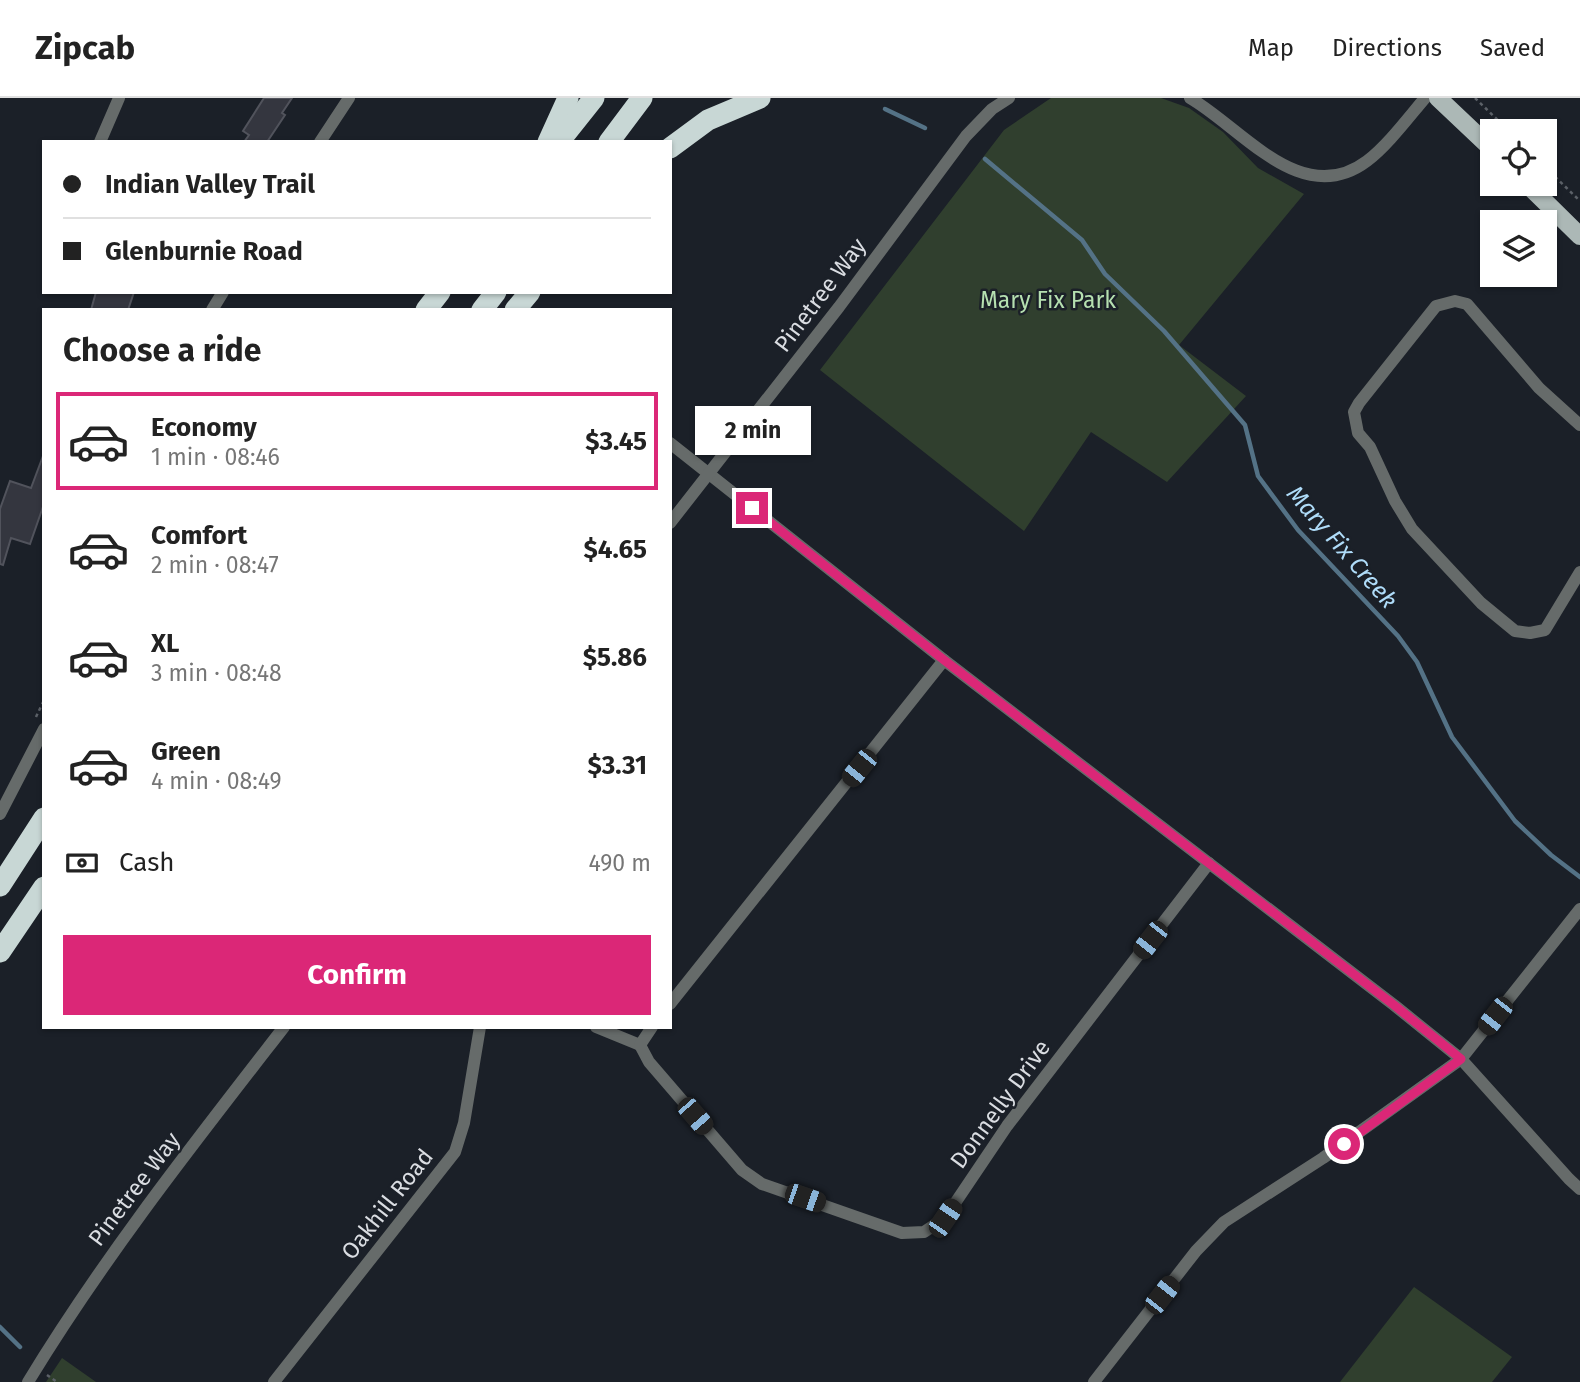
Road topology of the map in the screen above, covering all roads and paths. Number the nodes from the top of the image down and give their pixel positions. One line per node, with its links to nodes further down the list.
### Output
1 (119, 98): 14 (street)
2 (349, 98): 15 (street)
3 (568, 98): 16 (highway)
4 (594, 98): 17 (highway)
5 (642, 98): 18 (highway)
6 (760, 98): 19 (highway)
7 (1009, 98): 32 (street, Pinetree Way)
8 (1190, 98): 9 (street)
9 (1425, 98)
10 (1438, 98): 13 (main road)
11 (1475, 98): 12 (path)
12 (1497, 119)
13 (1480, 138)
14 (101, 140)
15 (321, 140)
16 (549, 140)
17 (561, 140)
18 (610, 140)
19 (672, 147)
20 (1557, 179): 22 (path)
21 (1539, 196): 23 (main road)
22 (1580, 201)
23 (1580, 236)
24 (438, 294): 27 (highway)
25 (494, 294): 28 (highway)
26 (528, 294): 29 (highway)
27 (428, 308)
28 (484, 308)
29 (517, 308)
30 (1580, 425): 34 (street)
31 (672, 445): 32 (street)
32 (710, 475): 33 (street, Pinetree Way); 35 (street)
33 (672, 521)
34 (1580, 572)
35 (944, 660): 39 (street); 44 (street)
36 (42, 733): 37 (street)
37 (1, 810)
38 (42, 821): 40 (highway)
39 (1209, 863): 49 (street, Donnelly Drive); 50 (street)
40 (0, 886)
41 (42, 890): 43 (highway)
42 (1580, 909): 50 (street)
43 (0, 951)
44 (672, 1001)
45 (282, 1029): 52 (street, Pinetree Way)
46 (480, 1029): 53 (street, Oakhill Road)
47 (601, 1029): 49 (street)
48 (651, 1029): 49 (street)
49 (640, 1045)
50 (1461, 1059): 51 (street); 54 (street)
51 (1580, 1189)
52 (28, 1382)
53 (274, 1382)
54 (1094, 1382)

